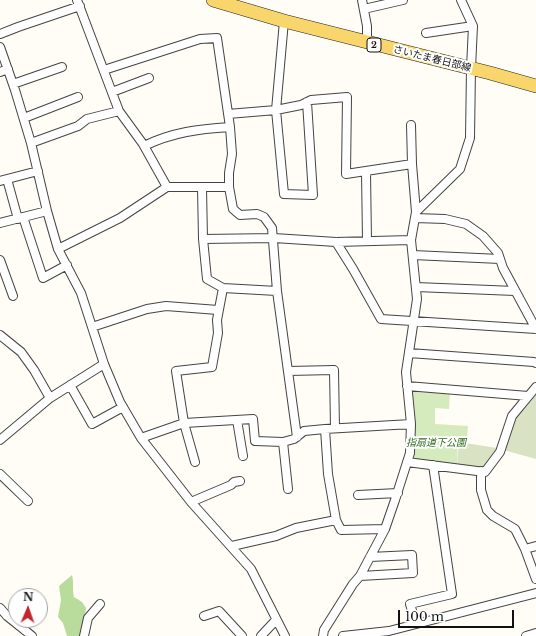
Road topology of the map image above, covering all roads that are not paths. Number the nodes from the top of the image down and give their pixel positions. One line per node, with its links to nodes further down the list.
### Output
1 (213, 0): 6 (main road, さいたま春日部線 / 2)
2 (362, 0): 7 (street)
3 (403, 0): 7 (street)
4 (461, 0): 9 (street)
5 (79, 3): 11 (street); 17 (street)
6 (237, 3): 8 (main road, さいたま春日部線 / 2)
7 (364, 9): 12 (street)
8 (284, 21): 12 (main road, さいたま春日部線 / 2); 24 (street)
9 (473, 26): 10 (street); 15 (street)
10 (426, 33)
11 (0, 34)
12 (367, 43): 15 (main road, さいたま春日部線 / 2)
13 (0, 47): 16 (street)
14 (62, 67): 19 (street)
15 (471, 68): 20 (main road, さいたま春日部線 / 2); 40 (street)
16 (4, 70): 19 (street)
17 (104, 70): 21 (street); 26 (street)
18 (149, 78): 21 (street)
19 (13, 84): 27 (street)
20 (536, 86)
21 (112, 92): 25 (street)
22 (78, 97): 27 (street)
23 (307, 102): 24 (street); 24 (street); 34 (street)
24 (276, 110): 26 (street)
25 (119, 111): 30 (street); 31 (street)
26 (228, 114): 29 (street)
27 (24, 118): 30 (street)
28 (411, 125): 32 (street)
29 (230, 127): 31 (street); 37 (street)
30 (31, 142): 33 (street)
31 (144, 146): 36 (street)
32 (412, 164): 34 (street); 40 (street)
33 (38, 171): 35 (street); 39 (street)
34 (366, 172): 46 (street)
35 (4, 180): 41 (street)
36 (167, 187): 38 (street); 48 (street)
37 (229, 187): 38 (street); 43 (street)
38 (202, 188): 44 (street)
39 (47, 211): 41 (street); 48 (street)
40 (415, 215): 45 (street); 50 (street)
41 (20, 218): 42 (street); 52 (street)
42 (0, 223)
43 (274, 238): 44 (street); 47 (street); 55 (street)
44 (203, 239): 54 (street)
45 (411, 240): 46 (street); 49 (street)
46 (367, 241): 47 (street)
47 (336, 242): 59 (street)
48 (58, 249): 52 (street)
49 (413, 255): 50 (street); 53 (street)
50 (500, 259): 56 (street)
51 (0, 260): 57 (street)
52 (67, 265): 60 (street)
53 (416, 286): 56 (street); 59 (street)
54 (223, 288): 55 (street); 58 (street)
55 (277, 291): 66 (street)
56 (515, 291): 61 (street)
57 (13, 296)
58 (218, 310): 60 (street); 74 (street)
59 (414, 321): 61 (street); 63 (street)
60 (92, 327): 65 (street)
61 (536, 329)
62 (0, 335): 71 (street)
63 (409, 353): 64 (street); 68 (street)
64 (536, 363)
65 (104, 364): 67 (street); 72 (street)
66 (288, 371): 76 (street); 78 (street)
67 (70, 386): 71 (street); 72 (street)
68 (407, 386): 70 (street); 75 (street)
69 (536, 387): 70 (street)
70 (528, 396): 86 (street)
71 (50, 398): 80 (street)
72 (123, 407): 79 (street)
73 (237, 420): 74 (street); 81 (street); 82 (street)
74 (184, 423): 79 (street); 83 (street)
75 (410, 424): 76 (street); 84 (street)
76 (335, 428): 77 (street)
77 (325, 429): 78 (street); 94 (street)
78 (297, 437): 81 (street)
79 (142, 438): 93 (street)
80 (0, 440)
81 (283, 442): 89 (street)
82 (243, 456)
83 (195, 462)
84 (407, 462): 85 (street); 90 (street)
85 (433, 465): 86 (street); 107 (street)
86 (481, 471): 98 (street)
87 (0, 474): 92 (street)
88 (240, 481): 93 (street)
89 (288, 489)
90 (398, 493): 91 (street); 95 (street)
91 (358, 495)
92 (28, 501)
93 (191, 502): 96 (street)
94 (336, 520): 95 (street); 96 (street)
95 (385, 529): 99 (street)
96 (232, 546): 106 (street)
97 (536, 546): 98 (street)
98 (525, 550): 101 (street)
99 (370, 557): 100 (street); 100 (street)
100 (360, 576): 115 (street)
101 (536, 579)
102 (536, 593): 107 (street)
103 (100, 604): 111 (street)
104 (0, 608): 110 (street)
105 (204, 616): 112 (street)
106 (276, 620): 113 (street); 114 (street)
107 (416, 624): 108 (street)
108 (390, 633): 116 (street)
109 (536, 634): 117 (street)
110 (32, 636)
111 (84, 636)
112 (242, 636)
113 (261, 636)
114 (285, 636)
115 (323, 636)
116 (343, 636)
117 (526, 636)

